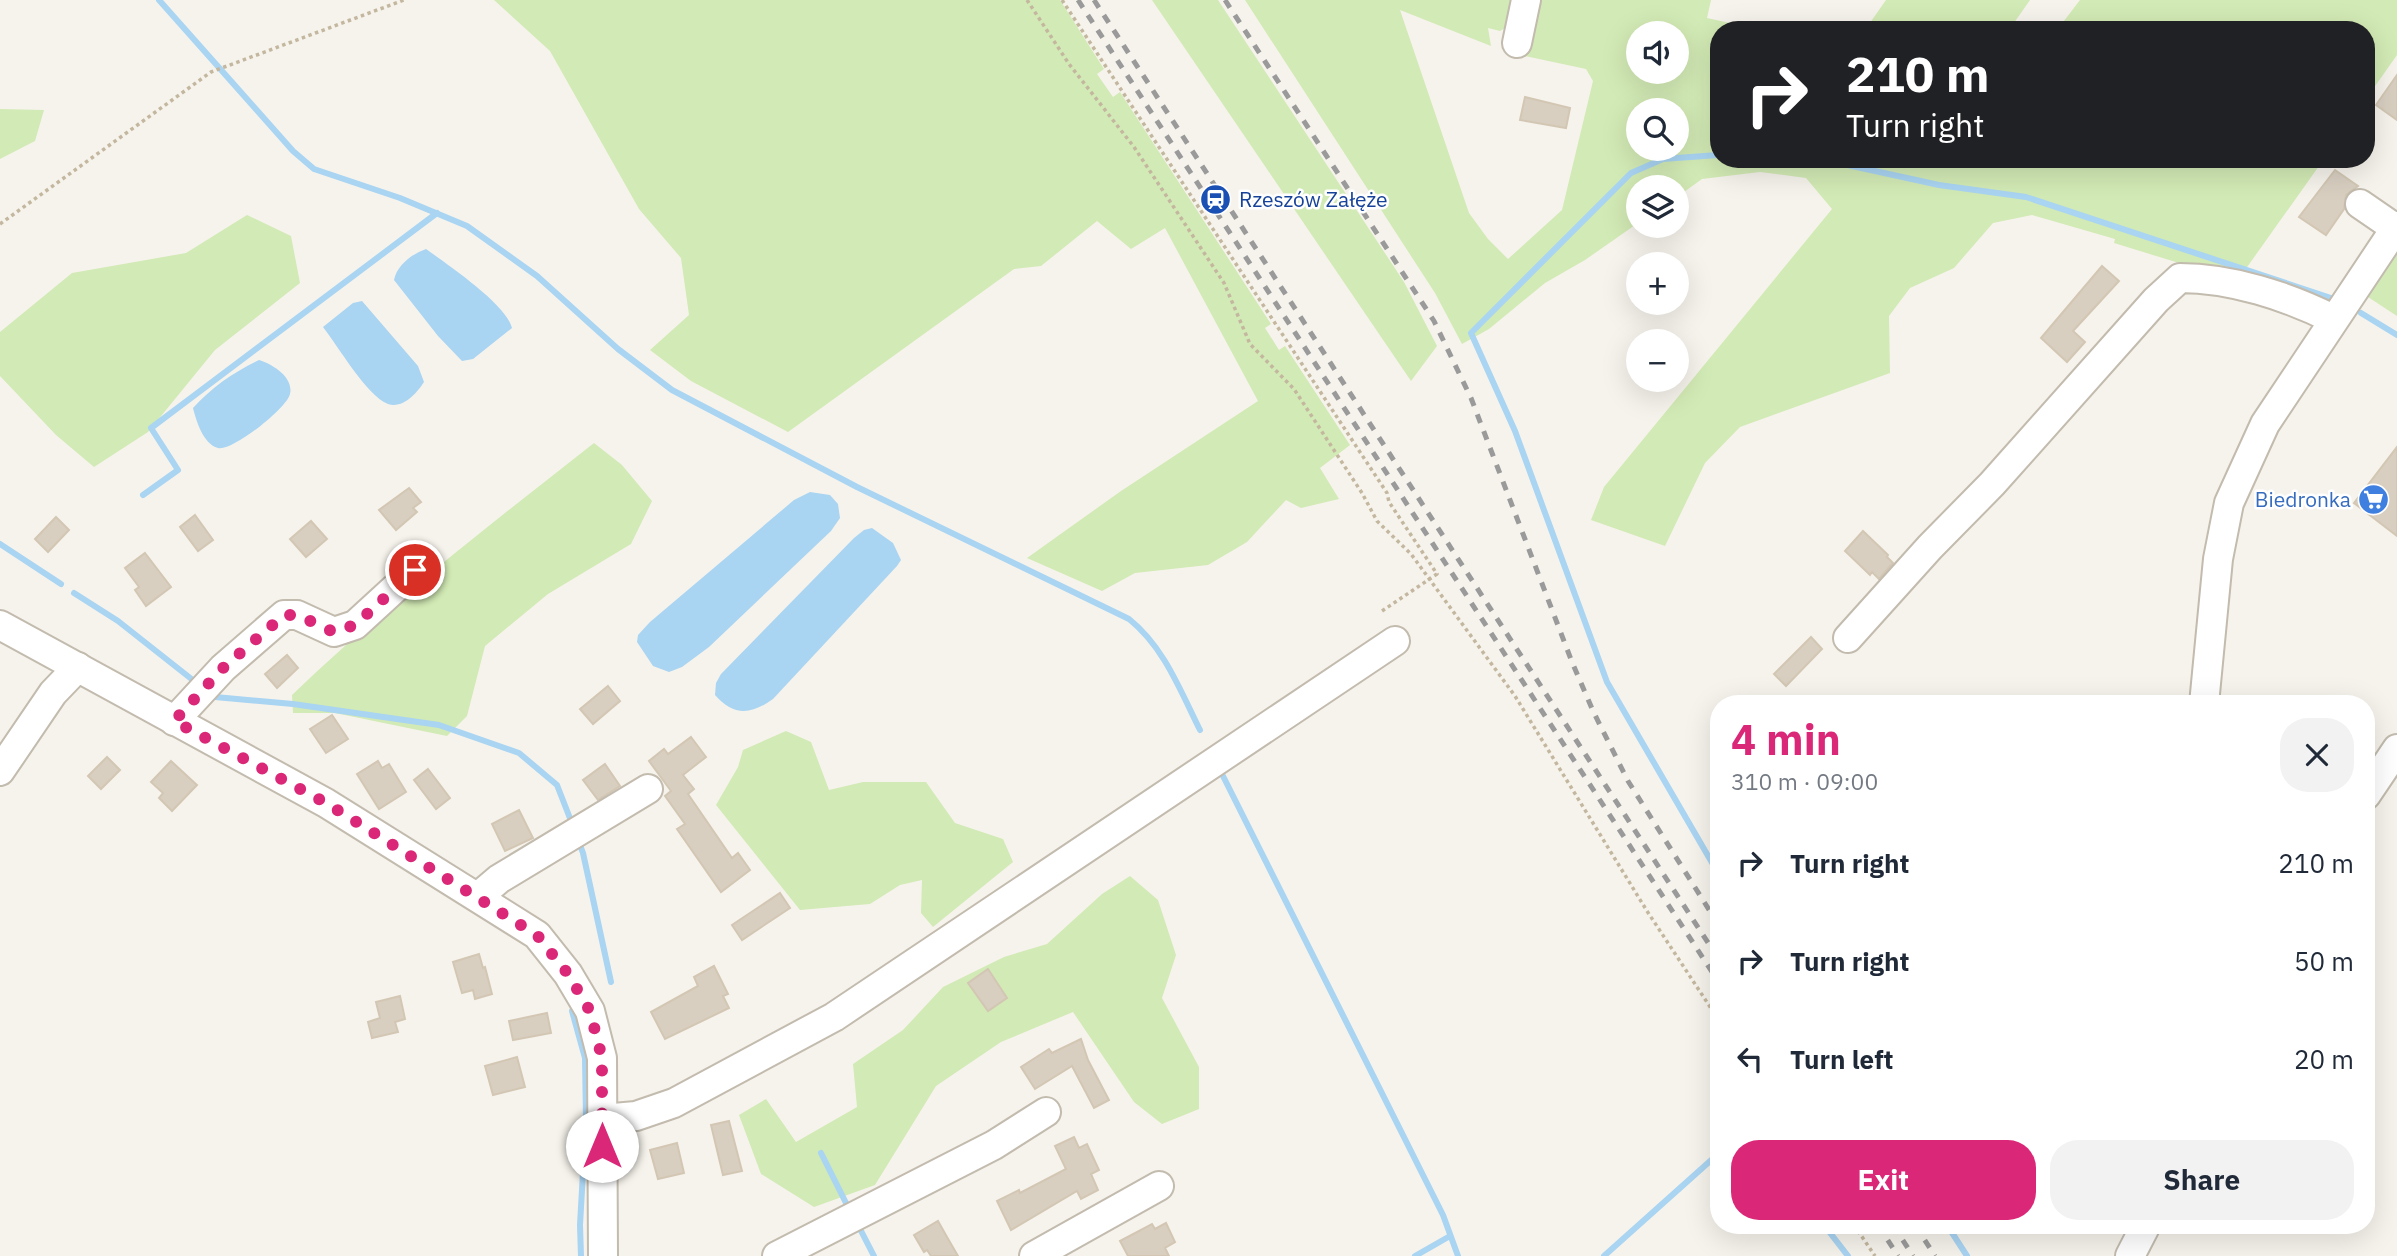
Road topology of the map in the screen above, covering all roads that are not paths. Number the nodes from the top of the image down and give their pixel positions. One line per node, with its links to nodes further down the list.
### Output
1 (1526, 0): 2 (street)
2 (1517, 43)
3 (2360, 204): 4 (street)
4 (2396, 227): 5 (street)
5 (2339, 311): 8 (street); 11 (street)
6 (415, 570): 12 (street)
7 (0, 626): 10 (street)
8 (1848, 638)
9 (1395, 641): 19 (street)
10 (78, 667): 12 (street); 14 (street)
11 (2205, 695)
12 (174, 721): 17 (street)
13 (2397, 749): 15 (street)
14 (0, 771)
15 (2375, 781)
16 (648, 789): 17 (street)
17 (479, 896): 19 (street)
18 (1046, 1112): 23 (street)
19 (602, 1119): 22 (street)
20 (1158, 1186): 24 (street)
21 (2141, 1234): 25 (street)
22 (603, 1256)
23 (777, 1256)
24 (1034, 1256)
25 (2130, 1256)

